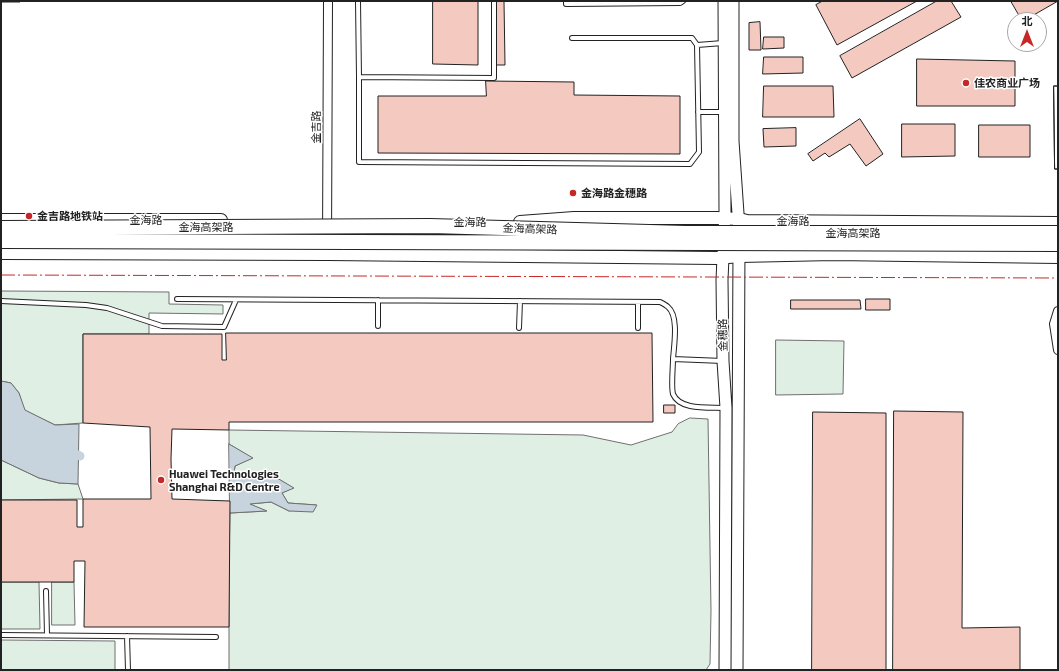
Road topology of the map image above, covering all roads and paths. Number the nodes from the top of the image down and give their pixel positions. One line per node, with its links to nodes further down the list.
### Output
1 (328, 1): 17 (street, 金吉路)
2 (358, 1): 11 (lane)
3 (494, 1): 11 (lane)
4 (566, 1): 5 (lane)
5 (683, 1)
6 (724, 1): 9 (street, 金穗路)
7 (733, 1): 13 (street, 金穗路)
8 (572, 38): 10 (lane)
9 (724, 43): 10 (lane); 13 (street, 金穗路)
10 (697, 45): 12 (lane)
11 (359, 77): 12 (lane)
12 (698, 112): 13 (lane)
13 (729, 112): 14 (street, 金穗路); 15 (street, 金穗路)
14 (725, 218): 15 (main road, 金海路); 17 (main road, 金海路); 28 (street, 金穗路)
15 (739, 219): 18 (main road, 金海路); 26 (street, 金穗路)
16 (1, 220): 17 (main road, 金海路)
17 (327, 221): 25 (street, 金吉路)
18 (1058, 223)
19 (650, 225): 21 (highway, bridge)
20 (1, 228): 21 (highway, 金海高架路, bridge)
21 (1058, 232)
22 (1, 241): 23 (highway, 金海高架路, bridge)
23 (1058, 244)
24 (1, 253): 25 (main road)
25 (328, 254): 28 (main road)
26 (740, 256): 27 (main road); 28 (main road); 50 (street, 金穗路)
27 (1058, 257)
28 (724, 258): 41 (street, 金穗路)
29 (177, 299): 30 (lane)
30 (236, 300): 31 (lane); 32 (lane)
31 (378, 300): 33 (lane); 36 (lane)
32 (1, 301)
33 (520, 301): 34 (lane); 37 (lane)
34 (638, 302): 38 (lane); 40 (lane)
35 (1058, 311): 39 (street)
36 (378, 326)
37 (519, 328)
38 (638, 328)
39 (1058, 350)
40 (673, 359): 41 (lane); 42 (lane)
41 (723, 361): 42 (street, 金穗路)
42 (726, 408): 49 (street, 金穗路)
43 (46, 591): 45 (lane)
44 (1, 635): 45 (lane)
45 (47, 635): 46 (lane)
46 (127, 636): 47 (lane); 48 (lane)
47 (216, 637)
48 (128, 670)
49 (725, 670)
50 (737, 670)

